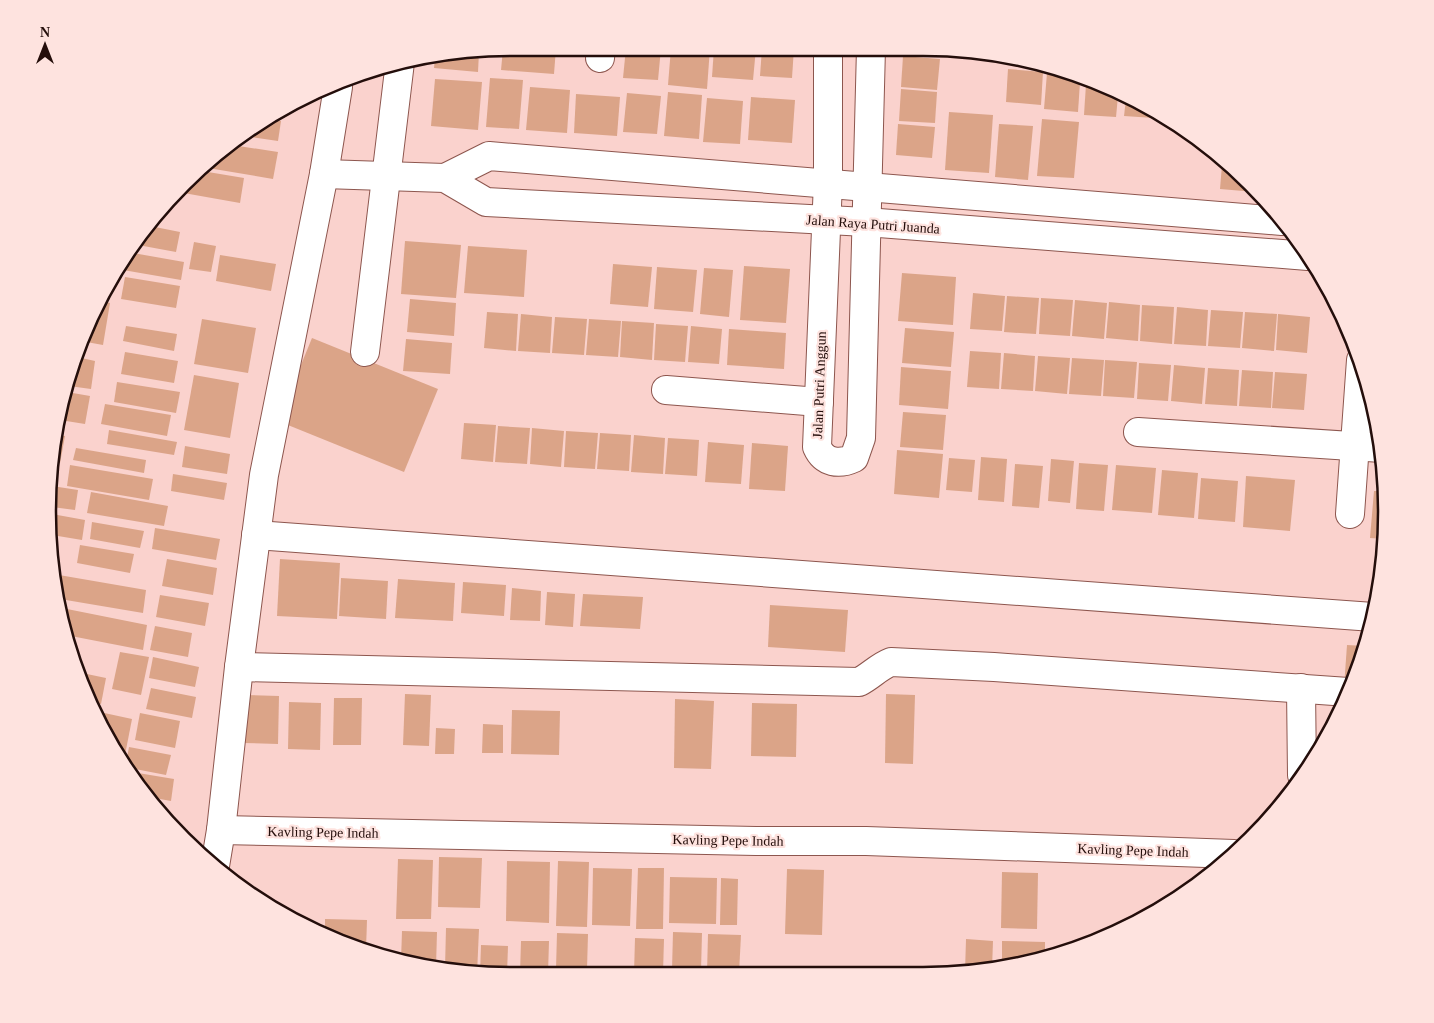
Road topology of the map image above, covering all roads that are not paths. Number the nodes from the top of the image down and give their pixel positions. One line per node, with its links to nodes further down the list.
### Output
1 (828, 56): 8 (street, Jalan Putri Anggun)
2 (871, 56): 9 (street, Jalan Putri Anggun)
3 (399, 71): 6 (street)
4 (337, 91): 5 (street)
5 (324, 174): 6 (street, Jalan Raya Putri Juanda); 21 (street)
6 (388, 175): 7 (street, Jalan Raya Putri Juanda); 14 (street)
7 (445, 178): 8 (street, Jalan Raya Putri Juanda); 10 (street, Jalan Raya Putri Juanda)
8 (828, 182): 9 (street, Jalan Raya Putri Juanda); 10 (street, Jalan Putri Anggun)
9 (867, 185): 11 (street, Jalan Raya Putri Juanda); 12 (street, Jalan Putri Anggun)
10 (824, 220): 12 (street, Jalan Raya Putri Juanda); 16 (street, Jalan Putri Anggun)
11 (1273, 220)
12 (866, 222): 13 (street, Jalan Raya Putri Juanda); 16 (street, Jalan Putri Anggun)
13 (1298, 255)
14 (365, 352)
15 (666, 390): 16 (street)
16 (818, 402)
17 (1365, 408): 19 (street)
18 (1138, 432): 19 (street)
19 (1369, 447): 20 (street)
20 (1350, 514)
21 (256, 535): 22 (street); 23 (street)
22 (1365, 616)
23 (238, 667): 24 (street); 27 (street)
24 (1301, 688): 25 (street); 26 (street)
25 (1341, 691)
26 (1302, 763)
27 (221, 830): 28 (street, Kavling Pepe Indah); 29 (street)
28 (1223, 854)
29 (216, 858)

